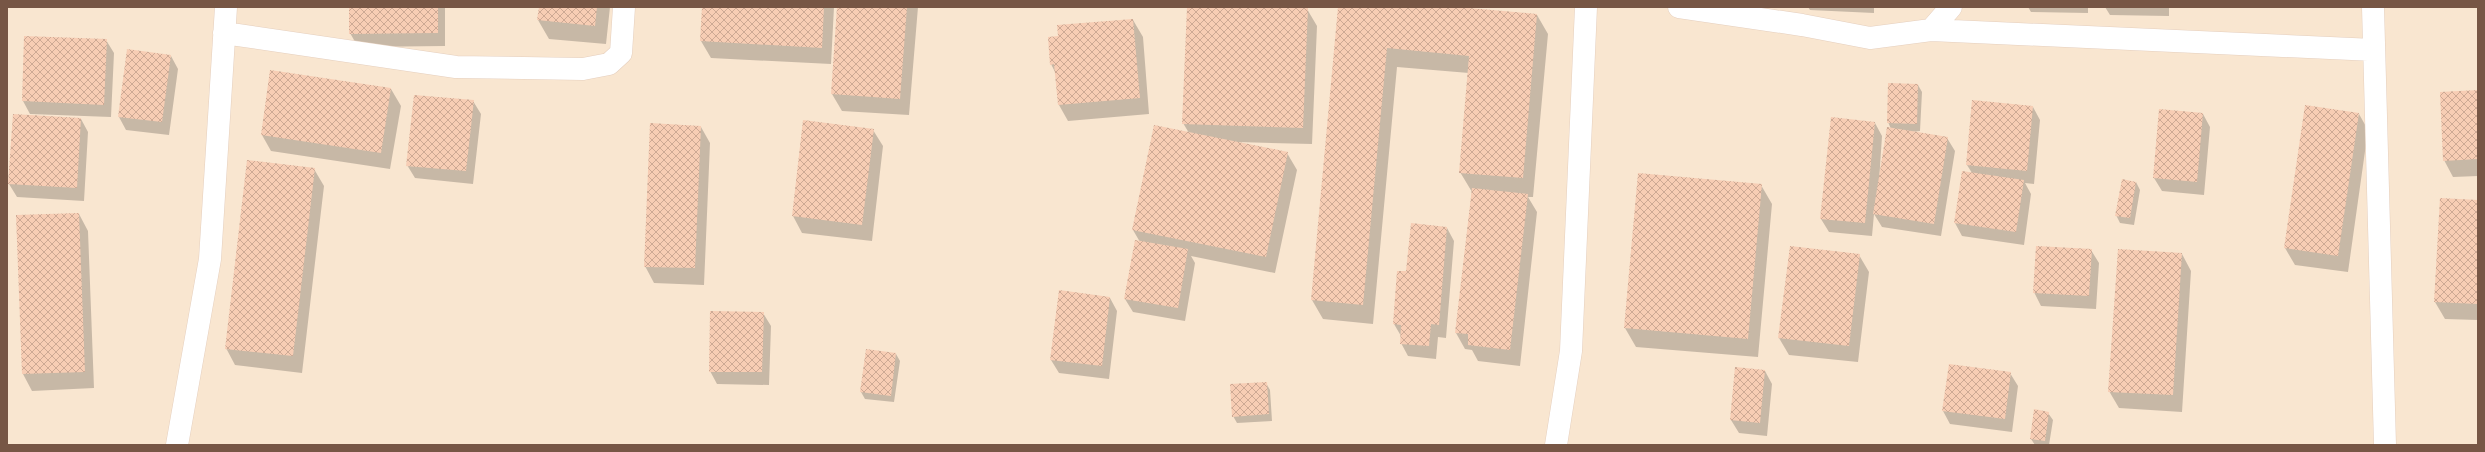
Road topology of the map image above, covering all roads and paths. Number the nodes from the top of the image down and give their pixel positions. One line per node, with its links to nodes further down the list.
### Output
1 (226, 7): 8 (street)
2 (624, 7): 8 (street)
3 (1586, 7): 11 (street)
4 (1679, 7): 7 (street)
5 (1951, 7): 7 (street)
6 (2373, 7): 9 (street)
7 (1931, 30): 9 (street)
8 (224, 33): 10 (street)
9 (2374, 50): 12 (street)
10 (177, 445)
11 (1556, 445)
12 (2385, 445)

